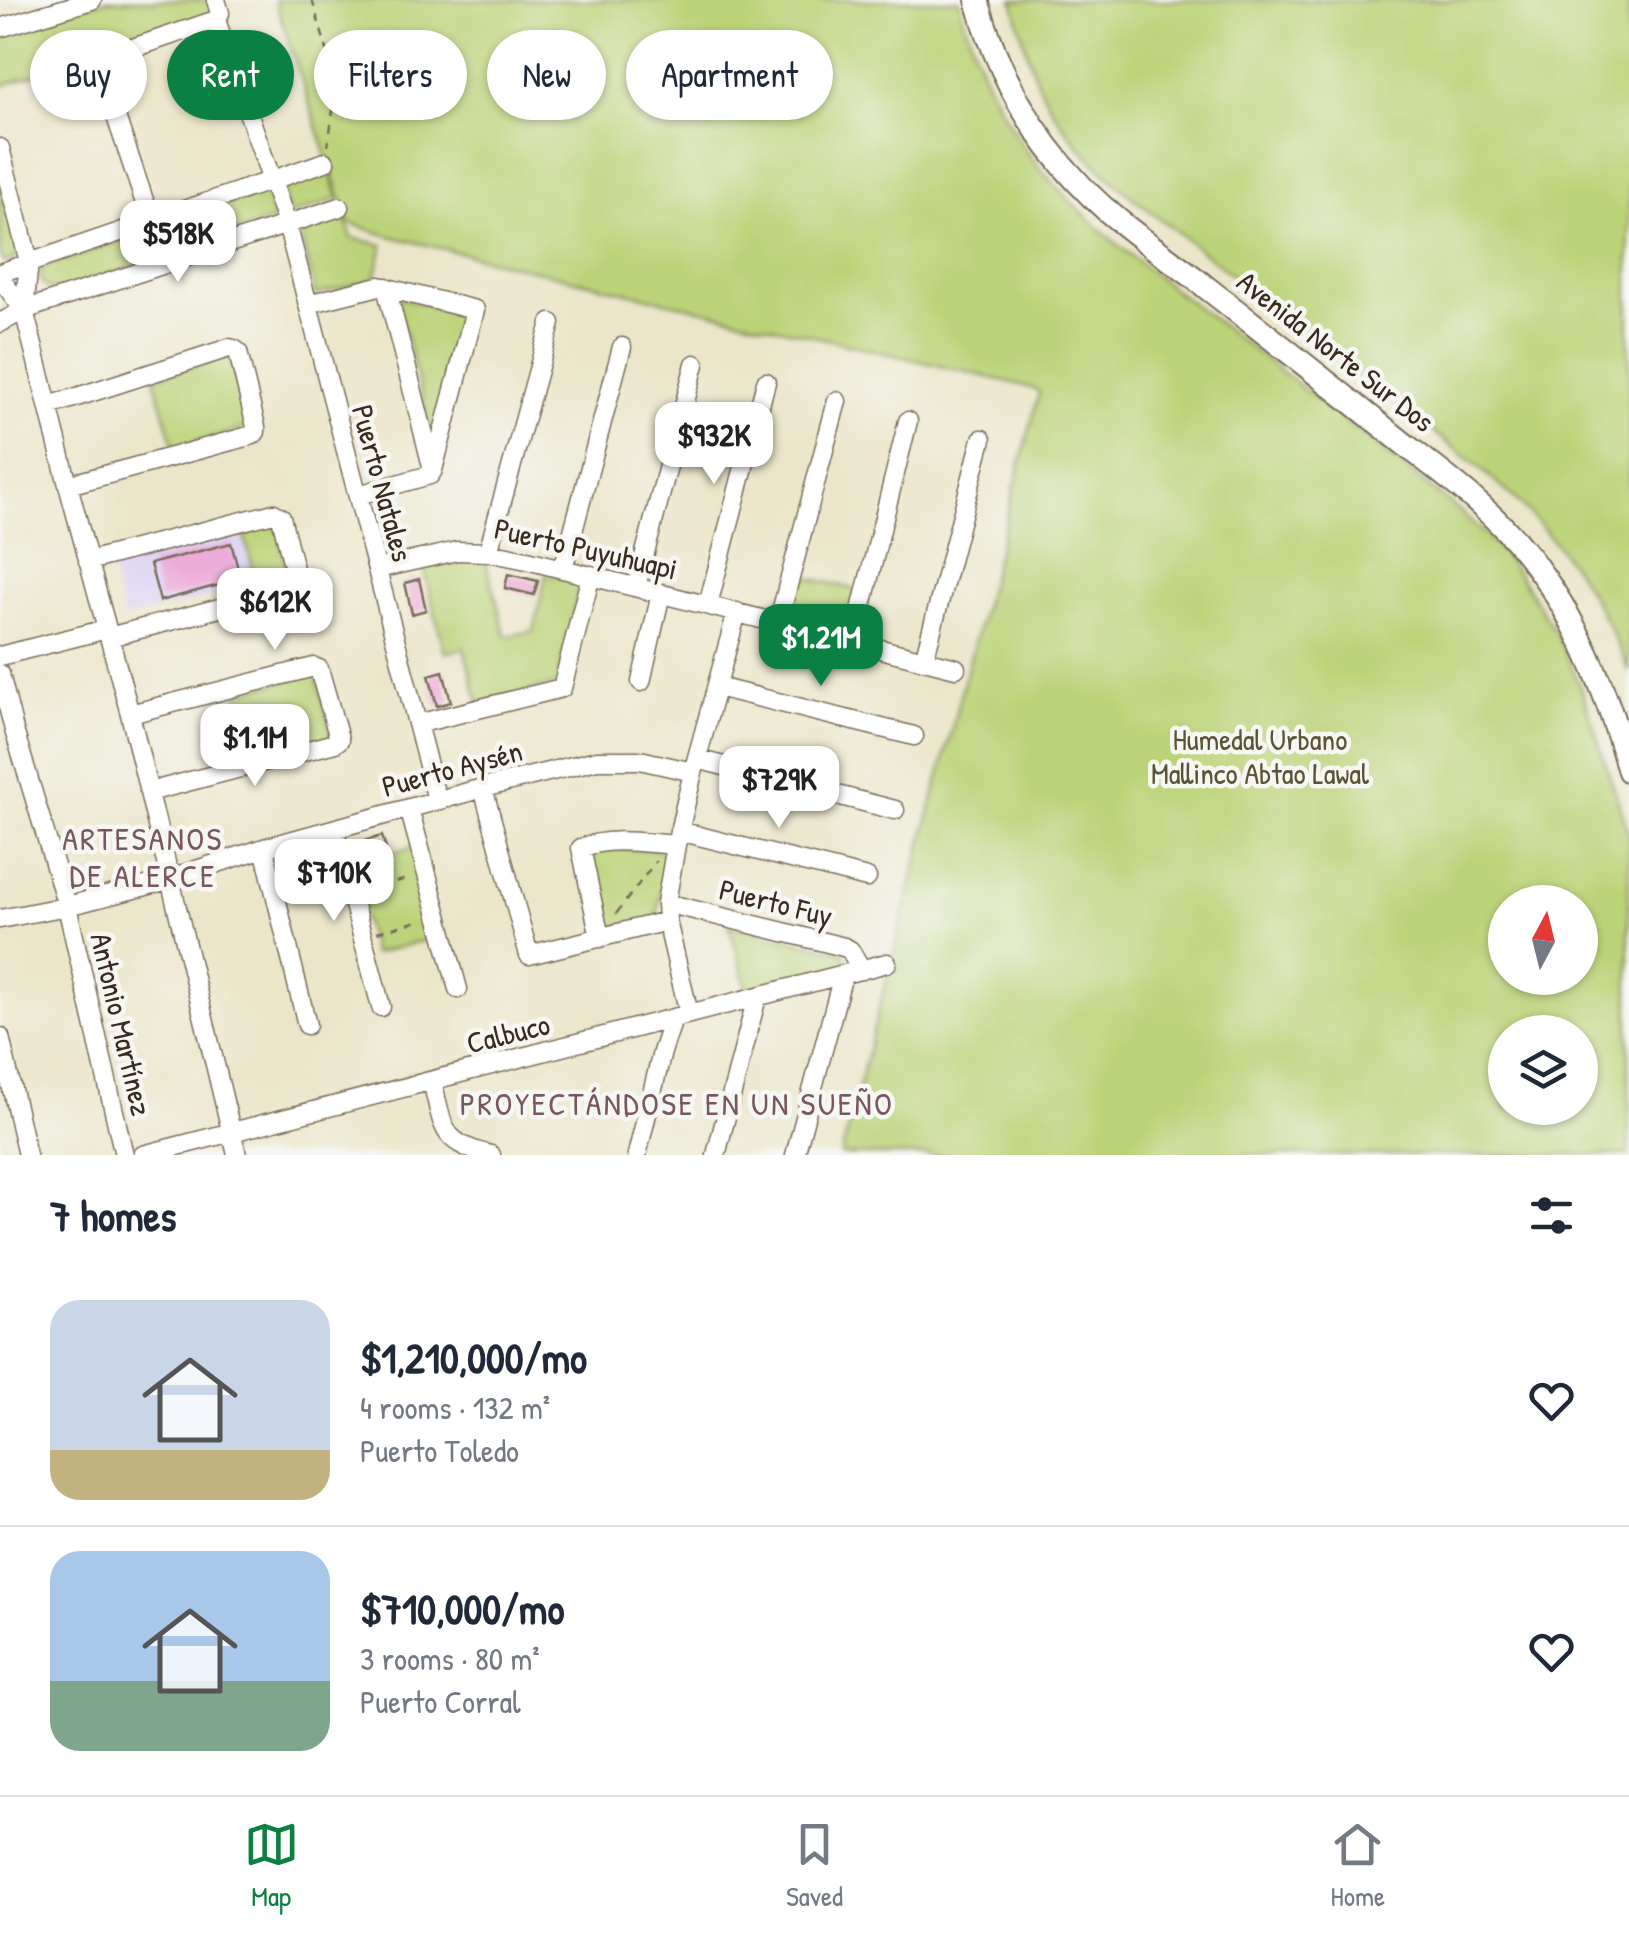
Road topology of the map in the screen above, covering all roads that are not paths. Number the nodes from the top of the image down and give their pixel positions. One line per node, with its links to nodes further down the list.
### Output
1 (92, 0): 5 (street)
2 (216, 0): 4 (street, Puerto Natales)
3 (977, 0): 51 (main road, Avenida Norte Sur Dos)
4 (216, 20): 8 (street, Puerto Natales); 10 (street)
5 (0, 28)
6 (0, 148): 12 (street)
7 (325, 162): 8 (street)
8 (271, 180): 10 (street); 11 (street, Puerto Natales)
9 (340, 207): 11 (street)
10 (151, 221): 12 (street)
11 (287, 224): 15 (street, Puerto Natales); 16 (street)
12 (30, 262): 13 (street); 16 (street)
13 (0, 276): 16 (street)
14 (386, 287): 15 (street); 26 (street); 26 (street)
15 (308, 304): 28 (street, Puerto Natales)
16 (24, 310): 17 (street); 23 (street)
17 (0, 322)
18 (551, 323): 29 (street)
19 (622, 346): 31 (street)
20 (696, 364): 34 (street)
21 (766, 382): 36 (street)
22 (837, 402): 38 (street)
23 (49, 406): 27 (street); 27 (street)
24 (908, 421): 40 (street)
25 (982, 439): 42 (street)
26 (433, 470): 28 (street)
27 (68, 485): 30 (street)
28 (358, 495): 32 (street, Puerto Natales)
29 (488, 552): 31 (street, Puerto Puyuhuapi); 32 (street, Puerto Puyuhuapi)
30 (88, 561): 39 (street); 39 (street)
31 (563, 568): 33 (street, Puerto Puyuhuapi)
32 (377, 569): 48 (street, Puerto Natales)
33 (590, 576): 34 (street, Puerto Puyuhuapi); 48 (street)
34 (636, 587): 35 (street, Puerto Puyuhuapi)
35 (661, 593): 36 (street, Puerto Puyuhuapi); 45 (street)
36 (708, 605): 37 (street, Puerto Puyuhuapi)
37 (737, 612): 38 (street, Puerto Puyuhuapi); 46 (street)
38 (778, 623): 40 (street, Puerto Puyuhuapi)
39 (108, 633): 41 (street); 47 (street)
40 (853, 642): 42 (street, Puerto Puyuhuapi)
41 (0, 656)
42 (924, 660): 43 (street, Puerto Puyuhuapi)
43 (956, 668)
44 (0, 674): 62 (street, Antonio Martínez)
45 (642, 682)
46 (716, 687): 49 (street); 50 (street)
47 (130, 714): 53 (street); 53 (street)
48 (417, 724): 54 (street, Puerto Natales)
49 (914, 736)
50 (695, 766): 52 (street, Puerto Aysén); 56 (street, Puerto Aysén); 58 (street)
51 (1629, 771)
52 (483, 788): 54 (street, Puerto Aysén); 65 (street)
53 (149, 792): 61 (street)
54 (437, 800): 55 (street, Puerto Aysén)
55 (409, 808): 57 (street, Puerto Aysén); 68 (street)
56 (896, 810)
57 (334, 828): 59 (street, Puerto Aysén); 70 (street)
58 (675, 841): 60 (street); 63 (street); 65 (street)
59 (264, 848): 61 (street, Puerto Aysén); 72 (street)
60 (868, 878)
61 (171, 879): 62 (street, Puerto Aysén); 75 (street)
62 (67, 906): 64 (street, Puerto Aysén); 77 (street, Antonio Martínez)
63 (666, 912): 65 (street); 67 (street, Puerto Fuy); 71 (street)
64 (0, 920)
65 (600, 938)
66 (887, 964): 67 (street, Calbuco)
67 (852, 972): 69 (street, Calbuco); 83 (street)
68 (458, 989)
69 (757, 997): 71 (street, Calbuco); 82 (street)
70 (381, 1007)
71 (681, 1016): 74 (street, Calbuco); 81 (street)
72 (307, 1026)
73 (0, 1037): 76 (street)
74 (432, 1081): 75 (street, Calbuco); 80 (street)
75 (230, 1132): 78 (street, Calbuco); 79 (street)
76 (27, 1155)
77 (124, 1155)
78 (143, 1155)
79 (237, 1155)
80 (491, 1155)
81 (636, 1155)
82 (716, 1155)
83 (795, 1155)

